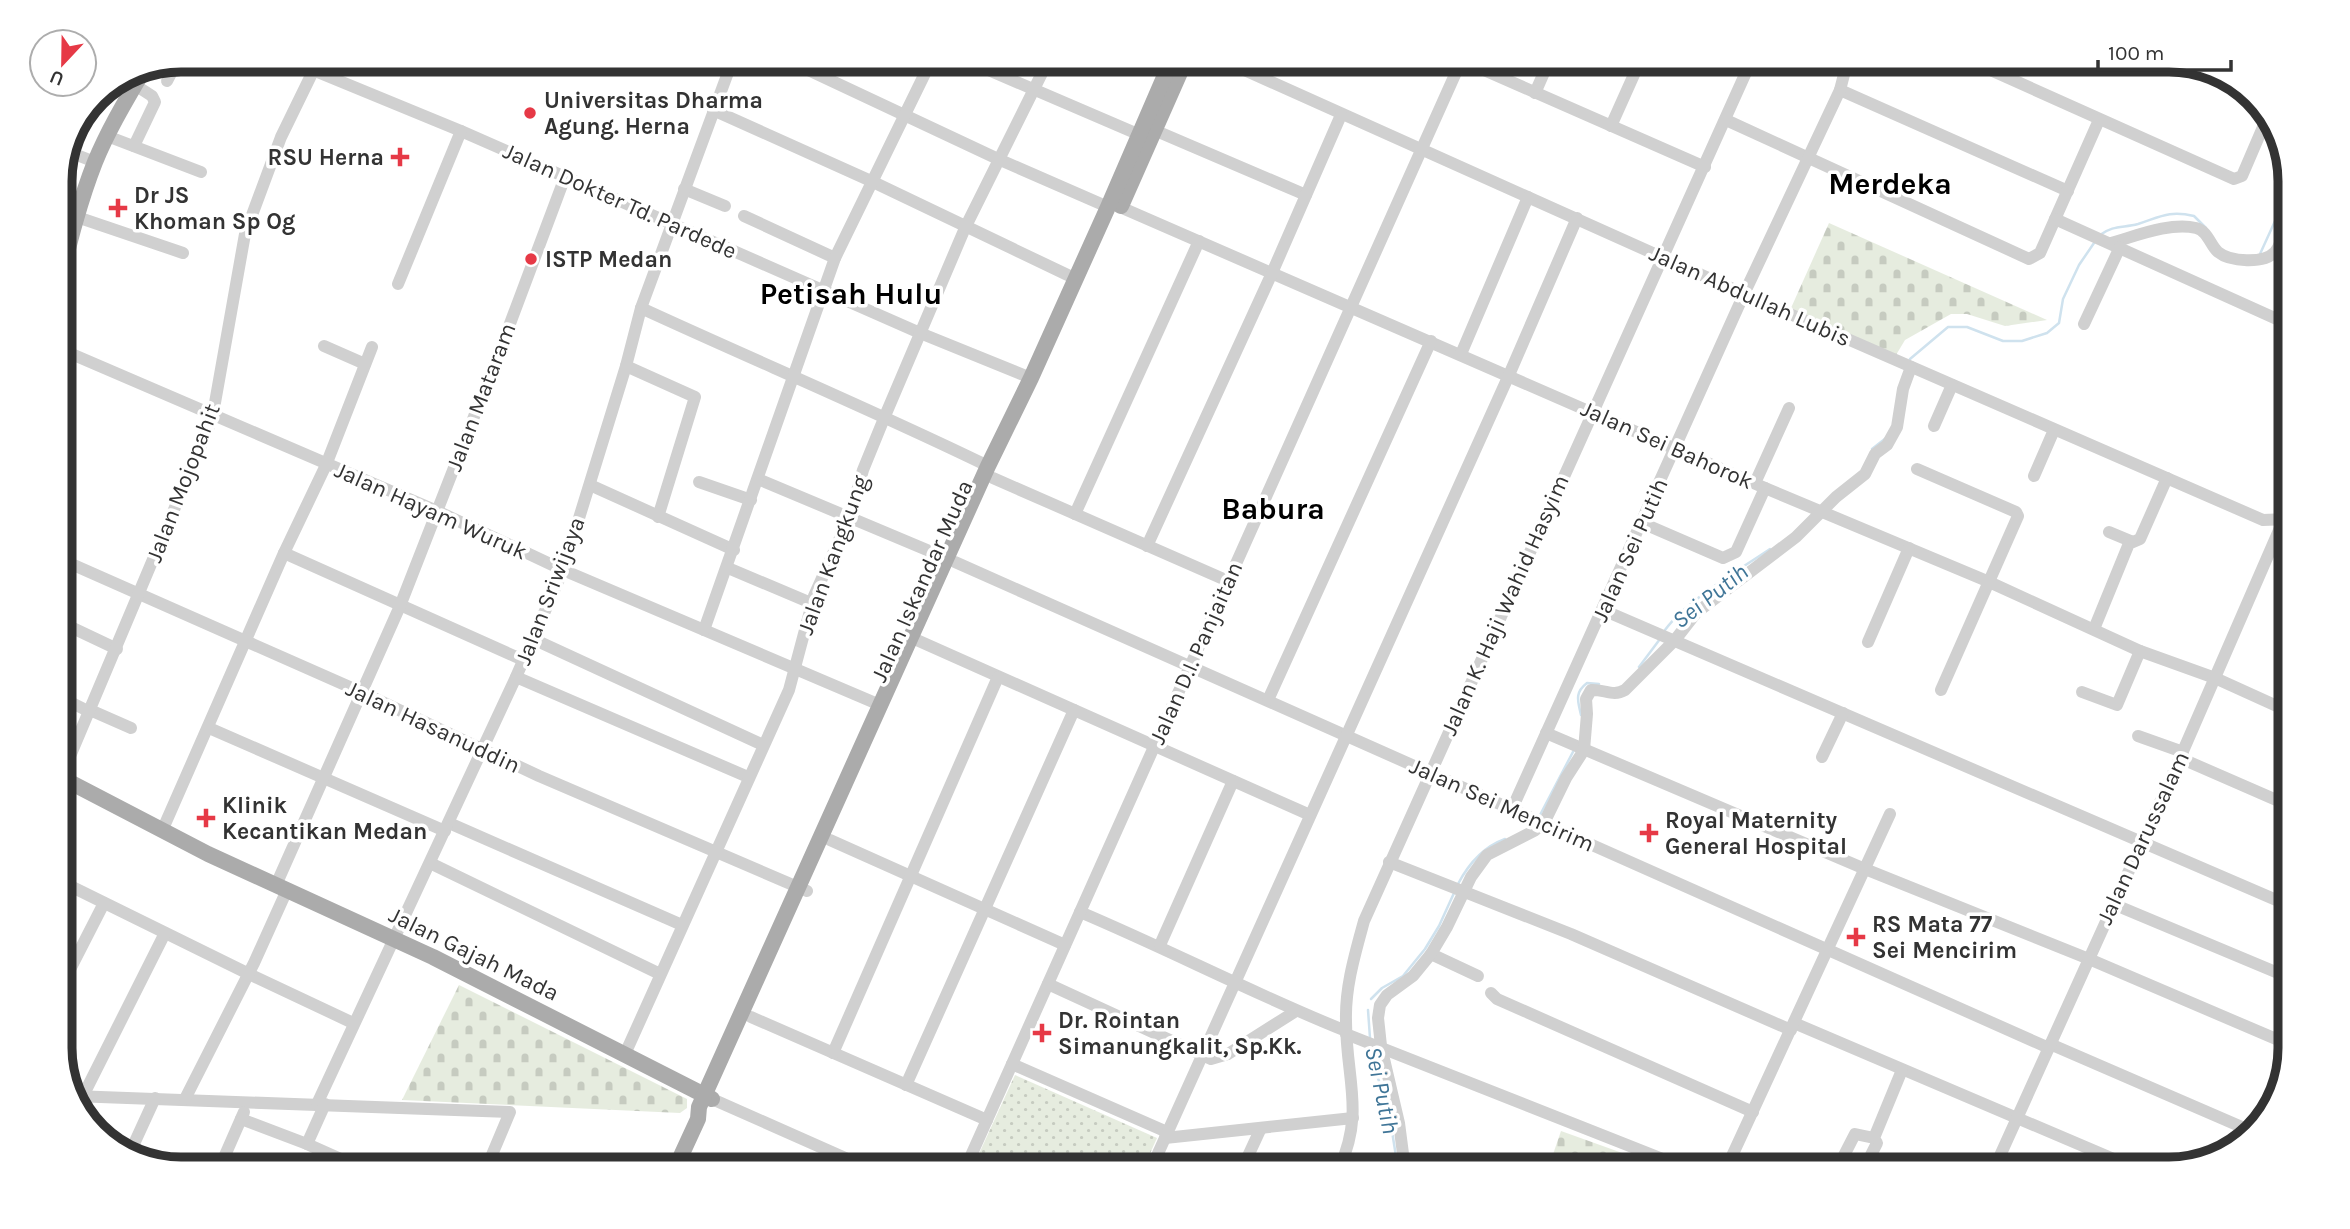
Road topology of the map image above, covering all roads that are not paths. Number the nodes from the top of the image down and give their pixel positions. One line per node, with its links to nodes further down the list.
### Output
1 (312, 72): 88 (street, Jalan Mojopahit)
2 (330, 72): 33 (street, Jalan Dokter Td. Pardede)
3 (728, 72): 25 (street, Jalan Sriwijaya)
4 (811, 72): 27 (street, Jalan Sei Bahorok)
5 (926, 72): 27 (street)
6 (992, 72): 22 (street)
7 (1043, 72): 22 (street, Jalan Kangkung)
8 (1168, 72): 32 (main road, Jalan Iskandar Muda)
9 (1179, 72): 32 (main road, Jalan Iskandar Muda)
10 (1246, 72): 26 (street, Jalan Abdullah Lubis)
11 (1456, 72): 36 (street, Jalan D.I. Panjaitan)
12 (1488, 72): 24 (street)
13 (1545, 72): 24 (street)
14 (1636, 72): 30 (street)
15 (1747, 72): 28 (street, Jalan K. Haji Wahid Hasyim)
16 (1845, 72): 23 (street, Jalan Sei Putih)
17 (1993, 72): 29 (street)
18 (171, 73): 20 (street)
19 (137, 81): 21 (main road)
20 (167, 81)
21 (135, 85): 34 (main road); 35 (street)
22 (1035, 90): 32 (street); 39 (street, Jalan Kangkung)
23 (1840, 90): 38 (street, Jalan Sei Putih); 46 (street)
24 (1535, 93): 30 (street)
25 (713, 110): 44 (street); 45 (street, Jalan Sriwijaya)
26 (1341, 115): 36 (street, Jalan Abdullah Lubis); 47 (street)
27 (905, 116): 39 (street, Jalan Sei Bahorok); 44 (street)
28 (1726, 120): 38 (street); 41 (street, Jalan K. Haji Wahid Hasyim)
29 (2099, 120): 31 (street); 46 (street)
30 (1611, 126): 41 (street)
31 (2263, 126)
32 (1146, 130): 47 (street); 50 (main road, Jalan Iskandar Muda)
33 (461, 131): 43 (street, Jalan Dokter Td. Pardede); 66 (street)
34 (107, 136): 35 (street); 40 (main road)
35 (134, 146): 42 (street)
36 (1422, 149): 48 (street, Jalan Abdullah Lubis); 69 (street, Jalan D.I. Panjaitan)
37 (75, 154): 40 (street)
38 (1808, 157): 54 (street); 68 (street, Jalan Sei Putih)
39 (998, 159): 50 (street, Jalan Sei Bahorok); 56 (street, Jalan Kangkung)
40 (95, 162): 51 (main road)
41 (1704, 167): 62 (street, Jalan K. Haji Wahid Hasyim)
42 (201, 172)
43 (565, 177): 55 (street, Jalan Dokter Td. Pardede); 104 (street, Jalan Mataram)
44 (871, 181): 56 (street); 63 (street)
45 (684, 189): 49 (street); 55 (street, Jalan Sriwijaya)
46 (2067, 191): 54 (street)
47 (1306, 195): 64 (street)
48 (1528, 197): 53 (street, Jalan Abdullah Lubis); 78 (street)
49 (725, 206)
50 (1113, 206): 58 (street, Jalan Sei Bahorok); 65 (main road, Jalan Iskandar Muda); 84 (main road, Jalan Iskandar Muda)
51 (76, 216): 57 (main road); 61 (street)
52 (744, 216): 63 (street)
53 (1577, 218): 62 (street, Jalan Abdullah Lubis); 82 (street)
54 (2055, 219): 59 (street)
55 (671, 224): 67 (street, Jalan Dokter Td. Pardede); 70 (street, Jalan Sriwijaya)
56 (965, 228): 65 (street); 73 (street, Jalan Kangkung)
57 (72, 232)
58 (1199, 241): 64 (street, Jalan Sei Bahorok); 105 (street)
59 (2113, 244): 60 (street); 71 (street); 72 (street)
60 (2278, 245)
61 (183, 253)
62 (1663, 257): 68 (street, Jalan Abdullah Lubis); 87 (street, Jalan K. Haji Wahid Hasyim)
63 (835, 258): 67 (street)
64 (1272, 273): 69 (street, Jalan Sei Bahorok); 113 (street)
65 (1076, 279): 84 (main road, Jalan Iskandar Muda)
66 (398, 284)
67 (822, 290): 73 (street, Jalan Dokter Td. Pardede); 83 (street)
68 (1744, 294): 81 (street, Jalan Abdullah Lubis); 92 (street, Jalan Sei Putih)
69 (1351, 307): 74 (street, Jalan Sei Bahorok); 121 (street, Jalan D.I. Panjaitan)
70 (641, 308): 80 (street, Jalan Sriwijaya); 83 (street)
71 (2278, 320)
72 (2084, 324)
73 (920, 333): 84 (street, Jalan Dokter Td. Pardede); 89 (street, Jalan Kangkung)
74 (1431, 341): 78 (street, Jalan Sei Bahorok); 146 (street)
75 (324, 346): 79 (street)
76 (372, 347): 79 (street)
77 (72, 354): 88 (street, Jalan Hayam Wuruk)
78 (1461, 354): 82 (street, Jalan Sei Bahorok)
79 (365, 364): 93 (street)
80 (626, 366): 100 (street, Jalan Sriwijaya); 107 (street)
81 (1911, 367): 85 (street, Jalan Abdullah Lubis); 103 (street)
82 (1509, 375): 87 (street, Jalan Sei Bahorok); 156 (street)
83 (792, 377): 89 (street); 98 (street)
84 (1035, 380): 95 (main road, Jalan Iskandar Muda)
85 (1952, 384): 90 (street); 91 (street, Jalan Abdullah Lubis)
86 (1789, 408): 101 (street)
87 (1592, 412): 92 (street, Jalan Sei Bahorok); 165 (street, Jalan K. Haji Wahid Hasyim)
88 (213, 414): 93 (street, Jalan Hayam Wuruk); 123 (street, Jalan Mojopahit)
89 (885, 416): 95 (street); 106 (street, Jalan Kangkung)
90 (1934, 426)
91 (2054, 430): 96 (street); 97 (street, Jalan Abdullah Lubis)
92 (1676, 449): 101 (street, Jalan Sei Bahorok); 109 (street, Jalan Sei Putih)
93 (326, 465): 104 (street, Jalan Hayam Wuruk); 116 (street)
94 (1917, 469): 122 (street)
95 (988, 473): 105 (street); 117 (main road, Jalan Iskandar Muda)
96 (2034, 476)
97 (2167, 478): 108 (street, Jalan Abdullah Lubis); 112 (street)
98 (758, 479): 102 (street); 106 (street, Jalan Sei Mencirim)
99 (699, 482): 102 (street)
100 (590, 485): 107 (street); 120 (street, Jalan Sriwijaya)
101 (1760, 485): 103 (street, Jalan Sei Bahorok); 109 (street)
102 (751, 500): 115 (street)
103 (1818, 510): 114 (street, Jalan Sei Bahorok); 132 (street)
104 (437, 511): 120 (street, Jalan Hayam Wuruk); 125 (street, Jalan Mataram)
105 (1075, 514): 113 (street)
106 (850, 516): 117 (street, Jalan Sei Mencirim); 124 (street, Jalan Kangkung)
107 (659, 517): 115 (street)
108 (2278, 520)
109 (1642, 523): 126 (street, Jalan Sei Putih)
110 (2109, 532): 112 (street)
111 (2278, 540): 142 (street, Jalan Darussalam)
112 (2130, 541): 128 (street)
113 (1147, 546): 121 (street)
114 (1909, 548): 122 (street, Jalan Sei Bahorok); 134 (street)
115 (734, 550): 119 (street)
116 (284, 553): 125 (street); 133 (street)
117 (951, 560): 131 (main road, Jalan Iskandar Muda); 138 (street, Jalan Sei Mencirim)
118 (72, 564): 123 (street, Jalan Hasanuddin)
119 (728, 568): 124 (street); 129 (street)
120 (563, 570): 129 (street, Jalan Hayam Wuruk); 130 (street, Jalan Sriwijaya)
121 (1228, 581): 138 (street, Jalan D.I. Panjaitan)
122 (1987, 581): 128 (street, Jalan Sei Bahorok); 143 (street)
123 (139, 594): 133 (street, Jalan Hasanuddin); 135 (street, Jalan Mojopahit)
124 (811, 603): 139 (street, Jalan Kangkung)
125 (400, 607): 137 (street); 144 (street, Jalan Mataram)
126 (1603, 610): 132 (street); 155 (street, Jalan Sei Putih)
127 (72, 628): 135 (street)
128 (2094, 629): 136 (street, Jalan Sei Bahorok)
129 (704, 630): 139 (street, Jalan Hayam Wuruk)
130 (533, 639): 137 (street, Jalan Sriwijaya); 158 (street)
131 (915, 639): 141 (street); 148 (main road, Jalan Iskandar Muda); 177 (main road, Jalan Iskandar Muda)
132 (1675, 640): 152 (street); 160 (street)
133 (245, 642): 144 (street, Jalan Hasanuddin); 154 (street)
134 (1868, 642)
135 (117, 649): 151 (street, Jalan Mojopahit)
136 (2140, 651): 142 (street, Jalan Sei Bahorok); 145 (street)
137 (523, 660): 140 (street, Jalan Sriwijaya)
138 (1190, 666): 146 (street, Jalan Sei Mencirim); 159 (street, Jalan D.I. Panjaitan)
139 (796, 668): 148 (street, Jalan Hayam Wuruk); 158 (street, Jalan Kangkung)
140 (516, 677): 161 (street, Jalan Sriwijaya); 167 (street)
141 (998, 677): 150 (street); 183 (street)
142 (2215, 678): 149 (street, Jalan Sei Bahorok); 163 (street, Jalan Darussalam)
143 (1941, 690)
144 (361, 692): 161 (street, Jalan Hasanuddin); 166 (street, Jalan Mataram)
145 (2081, 692)
146 (1268, 700): 156 (street, Jalan Sei Mencirim)
147 (72, 702): 151 (street)
148 (880, 705): 186 (main road, Jalan Iskandar Muda)
149 (2278, 707)
150 (1074, 709): 159 (street); 191 (street)
151 (90, 711): 153 (street); 162 (street, Jalan Mojopahit)
152 (1843, 713): 164 (street); 178 (street)
153 (131, 728)
154 (209, 728): 166 (street); 176 (street)
155 (1546, 733): 160 (street); 171 (street, Jalan Sei Putih)
156 (1346, 736): 165 (street, Jalan Sei Mencirim); 173 (street)
157 (2138, 736): 163 (street)
158 (763, 745): 167 (street, Jalan Kangkung)
159 (1155, 745): 168 (street); 192 (street, Jalan D.I. Panjaitan)
160 (1578, 747): 174 (street); 182 (street)
161 (482, 750): 175 (street, Jalan Sriwijaya); 179 (street, Jalan Hasanuddin)
162 (72, 751)
163 (2182, 755): 170 (street); 178 (street, Jalan Darussalam)
164 (1822, 757)
165 (1430, 773): 171 (street, Jalan Sei Mencirim); 180 (street, Jalan K. Haji Wahid Hasyim)
166 (322, 777): 175 (street); 185 (street, Jalan Mataram)
167 (748, 777): 179 (street, Jalan Kangkung)
168 (1233, 781): 173 (street); 197 (street)
169 (72, 784): 176 (main road, Jalan Gajah Mada)
170 (2278, 800)
171 (1512, 809): 174 (street, Jalan Sei Mencirim)
172 (1890, 814): 182 (street)
173 (1310, 815): 206 (street)
174 (1539, 821): 187 (street); 198 (street, Jalan Sei Mencirim)
175 (447, 827): 181 (street, Jalan Sriwijaya); 193 (street)
176 (162, 831): 185 (main road, Jalan Gajah Mada)
177 (830, 840): 183 (street); 186 (main road, Jalan Iskandar Muda)
178 (2141, 843): 188 (street); 190 (street, Jalan Darussalam)
179 (717, 851): 186 (street, Jalan Hasanuddin); 193 (street, Jalan Kangkung)
180 (1390, 862): 187 (street); 213 (street, Jalan K. Haji Wahid Hasyim)
181 (430, 863): 195 (street, Jalan Sriwijaya); 204 (street)
182 (1865, 869): 198 (street); 200 (street)
183 (911, 877): 191 (street); 217 (street)
184 (72, 887): 189 (street)
185 (281, 888): 195 (main road, Jalan Gajah Mada); 203 (street, Jalan Mataram)
186 (802, 889): 210 (main road, Jalan Iskandar Muda); 227 (main road, Jalan Iskandar Muda)
187 (1459, 889): 199 (street); 212 (street)
188 (2278, 901)
189 (104, 903): 194 (street); 201 (street)
190 (2113, 904): 200 (street, Jalan Darussalam); 202 (street)
191 (984, 909): 196 (street); 222 (street)
192 (1080, 912): 196 (street, Jalan D.I. Panjaitan); 197 (street)
193 (682, 925): 204 (street, Jalan Kangkung)
194 (164, 933): 203 (street); 223 (street)
195 (393, 938): 211 (street, Jalan Sriwijaya); 218 (main road, Jalan Gajah Mada)
196 (1065, 945): 207 (street, Jalan D.I. Panjaitan)
197 (1160, 945): 206 (street)
198 (1827, 949): 212 (street); 216 (street, Jalan Sei Mencirim)
199 (1430, 954): 205 (street); 215 (street)
200 (2089, 959): 214 (street); 216 (street, Jalan Darussalam)
201 (72, 966)
202 (2278, 973)
203 (249, 974): 211 (street); 226 (street, Jalan Mataram)
204 (660, 974): 218 (street, Jalan Kangkung)
205 (1478, 976)
206 (1234, 981): 209 (street); 219 (street)
207 (1048, 984): 219 (street); 220 (street, Jalan D.I. Panjaitan)
208 (1491, 993): 230 (street)
209 (1296, 1011): 213 (street); 219 (street)
210 (751, 1017): 217 (street); 227 (main road, Jalan Iskandar Muda)
211 (353, 1023): 229 (street, Jalan Sriwijaya)
212 (1793, 1027): 221 (street); 230 (street)
213 (1346, 1032): 215 (street); 231 (street, Jalan K. Haji Wahid Hasyim)
214 (2278, 1039)
215 (1374, 1044): 251 (street); 252 (street)
216 (2050, 1046): 232 (street, Jalan Darussalam); 236 (street, Jalan Sei Mencirim)
217 (833, 1053): 222 (street)
218 (625, 1054): 227 (main road, Jalan Gajah Mada)
219 (1201, 1056): 237 (street)
220 (1012, 1064): 234 (street, Jalan D.I. Panjaitan); 237 (street)
221 (1902, 1070): 232 (street); 238 (street)
222 (906, 1085): 234 (street)
223 (81, 1091)
224 (83, 1096): 225 (street)
225 (155, 1098): 226 (street); 240 (street)
226 (185, 1098): 228 (street)
227 (708, 1098): 245 (main road, Jalan Iskandar Muda); 246 (street, Jalan Gajah Mada)
228 (248, 1102): 229 (street); 233 (street)
229 (321, 1104): 239 (street, Jalan Sriwijaya); 244 (street)
230 (1753, 1112): 253 (street)
231 (1353, 1118): 235 (street); 250 (street, Jalan K. Haji Wahid Hasyim)
232 (2017, 1118): 255 (street, Jalan Darussalam); 256 (street)
233 (241, 1119): 239 (street); 242 (street)
234 (987, 1120): 247 (street, Jalan D.I. Panjaitan)
235 (1261, 1128): 237 (street); 249 (street)
236 (2243, 1128)
237 (1166, 1135): 248 (street)
238 (1874, 1138): 241 (street); 254 (street)
239 (307, 1144): 243 (street)
240 (133, 1146)
241 (1871, 1155)
242 (225, 1157)
243 (335, 1157)
244 (491, 1157)
245 (682, 1157)
246 (841, 1157)
247 (971, 1157)
248 (1157, 1157)
249 (1248, 1157)
250 (1344, 1157)
251 (1403, 1157)
252 (1654, 1157)
253 (1732, 1157)
254 (1844, 1157)
255 (2000, 1157)
256 (2107, 1157)

